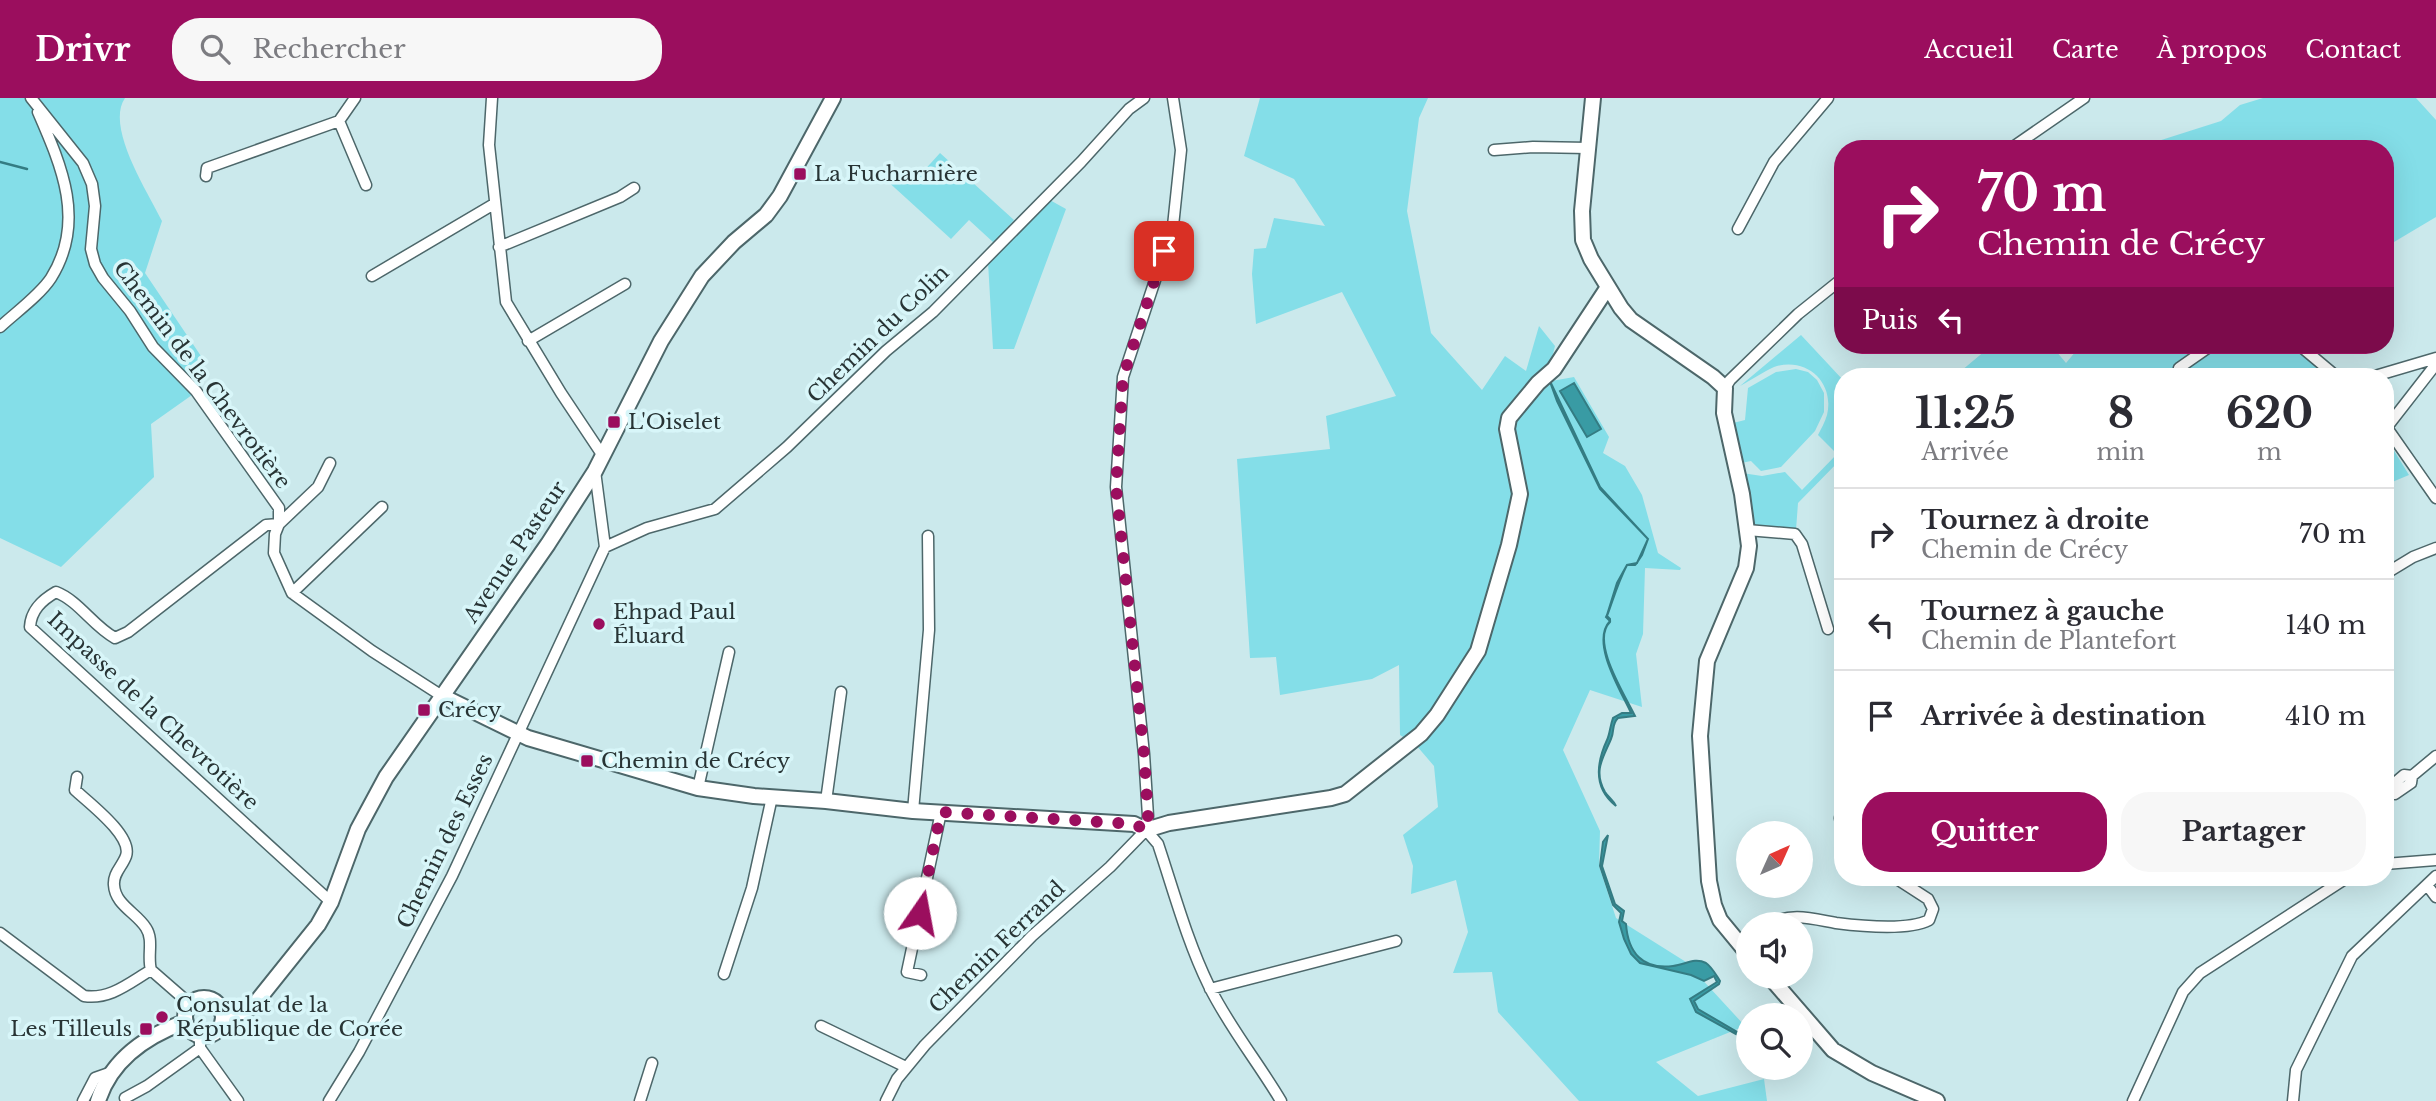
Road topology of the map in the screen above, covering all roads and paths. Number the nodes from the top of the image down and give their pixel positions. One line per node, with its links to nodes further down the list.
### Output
1 (355, 98): 10 (street)
2 (492, 98): 17 (street)
3 (833, 98): 36 (street, Avenue Pasteur)
4 (1144, 98): 44 (street, Chemin du Colin)
5 (1173, 98): 61 (street)
6 (1593, 98): 12 (street)
7 (1828, 98): 18 (street)
8 (2084, 98): 11 (street)
9 (32, 100): 24 (street); 41 (street, Chemin de la Chevrotière)
10 (339, 121): 14 (street); 15 (street)
11 (2023, 140)
12 (1588, 148): 13 (street); 23 (street)
13 (1502, 149)
14 (206, 176)
15 (366, 185)
16 (634, 188): 19 (street)
17 (494, 204): 19 (street); 20 (street)
18 (1738, 229)
19 (499, 247): 25 (street)
20 (372, 276)
21 (625, 284): 25 (street)
22 (1834, 285): 33 (street)
23 (1608, 287): 33 (street); 61 (street)
24 (0, 327)
25 (528, 341): 36 (street)
26 (2199, 354): 30 (street)
27 (2310, 354): 31 (street)
28 (2436, 358): 32 (street)
29 (2436, 364): 34 (street)
30 (2179, 368)
31 (2326, 368)
32 (2394, 370)
33 (1725, 388): 42 (street)
34 (2394, 416)
35 (2394, 438): 39 (street)
36 (603, 456): 38 (street, Avenue Pasteur)
37 (330, 463): 41 (street)
38 (595, 471): 44 (street); 51 (street, Avenue Pasteur)
39 (2436, 498)
40 (382, 507): 47 (street)
41 (279, 524): 47 (street, Chemin de la Chevrotière); 69 (street, Impasse de la Chevrotière)
42 (1747, 530): 48 (street); 72 (street)
43 (928, 536): 59 (street)
44 (605, 547): 52 (street, Chemin des Esses)
45 (2436, 548): 46 (street)
46 (2394, 569)
47 (292, 593): 51 (street, Chemin de la Chevrotière)
48 (1828, 629)
49 (729, 652): 56 (street)
50 (841, 692): 58 (street)
51 (442, 696): 52 (street); 69 (street, Avenue Pasteur)
52 (518, 734): 56 (street); 91 (street, Chemin des Esses)
53 (2436, 756): 54 (street)
54 (2412, 776)
55 (77, 777): 74 (street)
56 (698, 788): 57 (street)
57 (772, 797): 58 (street); 75 (street)
58 (826, 801): 59 (street)
59 (913, 811): 60 (street)
60 (941, 812): 61 (street); 76 (street)
61 (1146, 830): 77 (street); 85 (street, Chemin Ferrand)
62 (2436, 860): 63 (street)
63 (2394, 863)
64 (2436, 876): 65 (street)
65 (2427, 885): 68 (street); 97 (street)
66 (1908, 886): 70 (street)
67 (2334, 886): 96 (street)
68 (2436, 897)
69 (331, 902): 80 (street, Avenue Pasteur)
70 (1813, 919)
71 (0, 933): 74 (street)
72 (1736, 937)
73 (1396, 941): 77 (street)
74 (151, 970): 79 (street)
75 (724, 974)
76 (921, 975)
77 (1210, 989): 94 (street)
78 (1780, 989): 95 (street)
79 (190, 1004): 80 (street); 81 (street)
80 (222, 1013): 83 (street)
81 (185, 1022): 83 (street); 86 (street)
82 (821, 1027): 85 (street)
83 (200, 1042): 87 (street); 90 (street)
84 (652, 1063): 92 (street)
85 (906, 1067): 93 (street, Chemin Ferrand)
86 (112, 1072): 88 (street); 89 (street)
87 (125, 1098)
88 (83, 1101)
89 (98, 1101)
90 (238, 1101)
91 (329, 1101)
92 (640, 1101)
93 (886, 1101)
94 (1281, 1101)
95 (1937, 1101)
96 (2133, 1101)
97 (2293, 1101)

